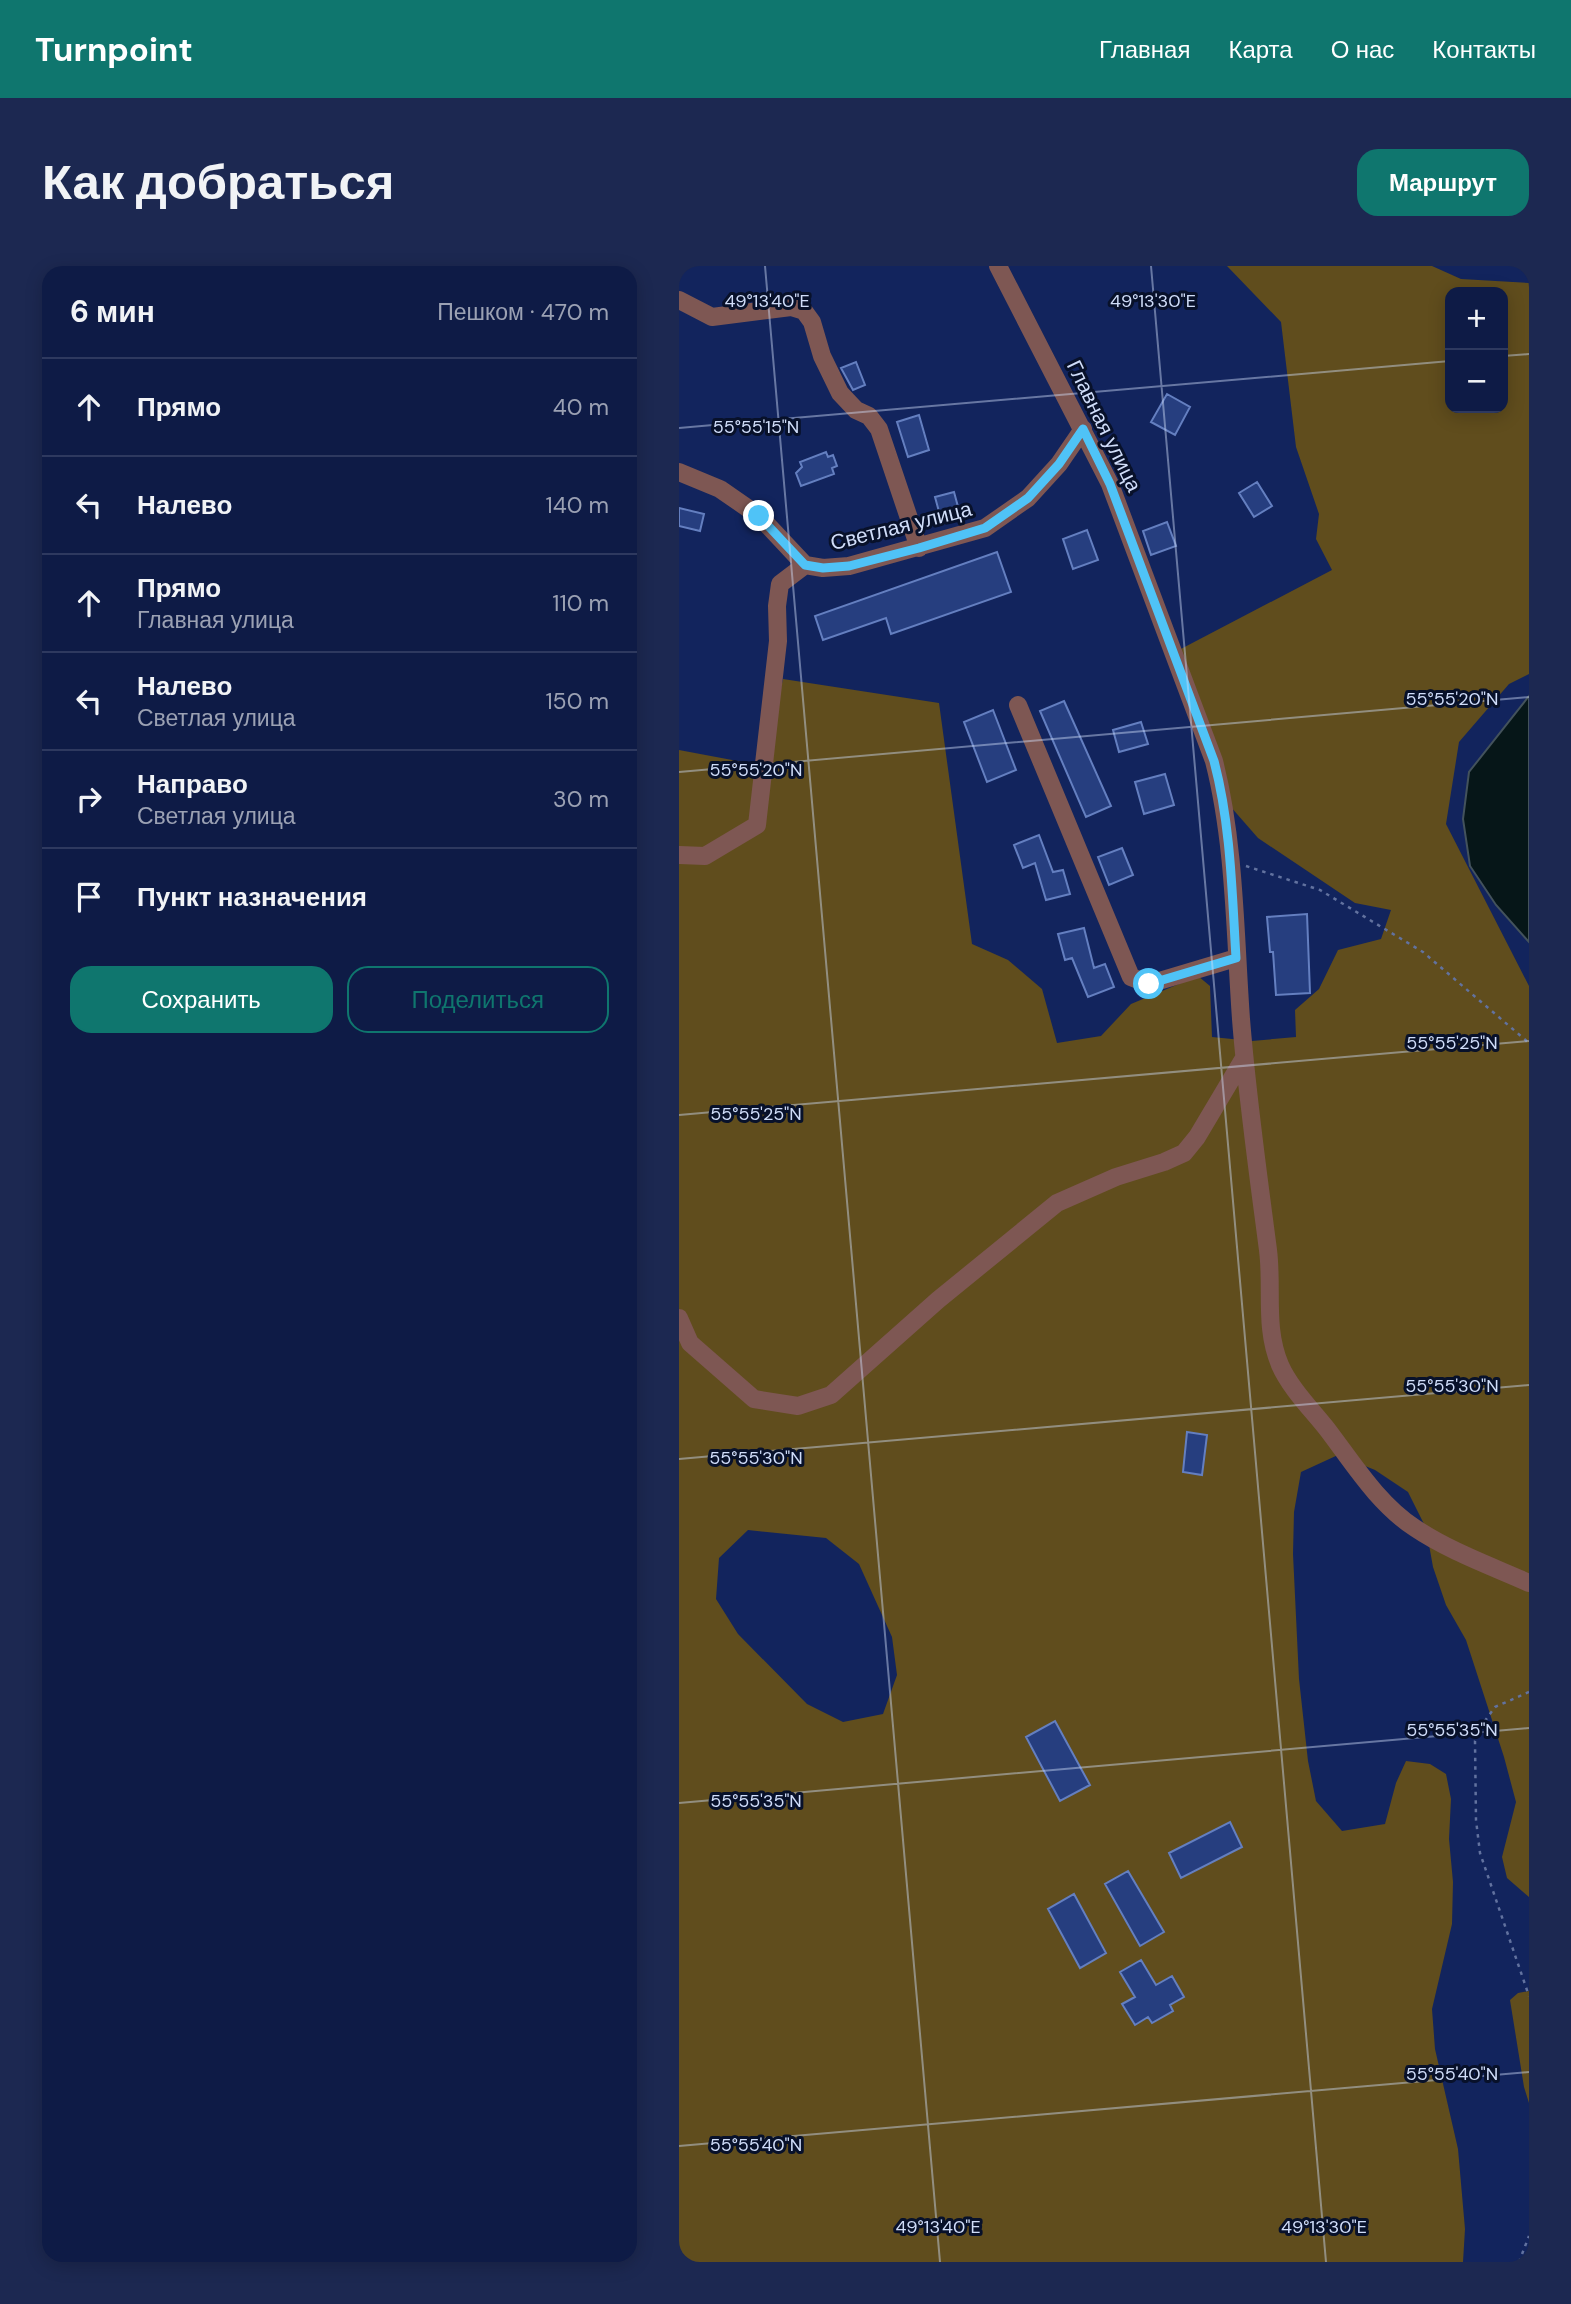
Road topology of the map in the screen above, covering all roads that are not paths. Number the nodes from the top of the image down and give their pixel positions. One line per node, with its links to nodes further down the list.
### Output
1 (998, 266): 3 (street, Главная улица)
2 (679, 300): 5 (street)
3 (1083, 429): 5 (street, Светлая улица); 9 (street, Главная улица)
4 (679, 472): 6 (street, Светлая улица)
5 (919, 548): 6 (street, Светлая улица)
6 (805, 565): 8 (street)
7 (1019, 705): 9 (street)
8 (679, 855)
9 (1236, 958): 10 (street, Главная улица)
10 (1244, 1058): 11 (street); 12 (street, Главная улица)
11 (679, 1318)
12 (1529, 1583)

